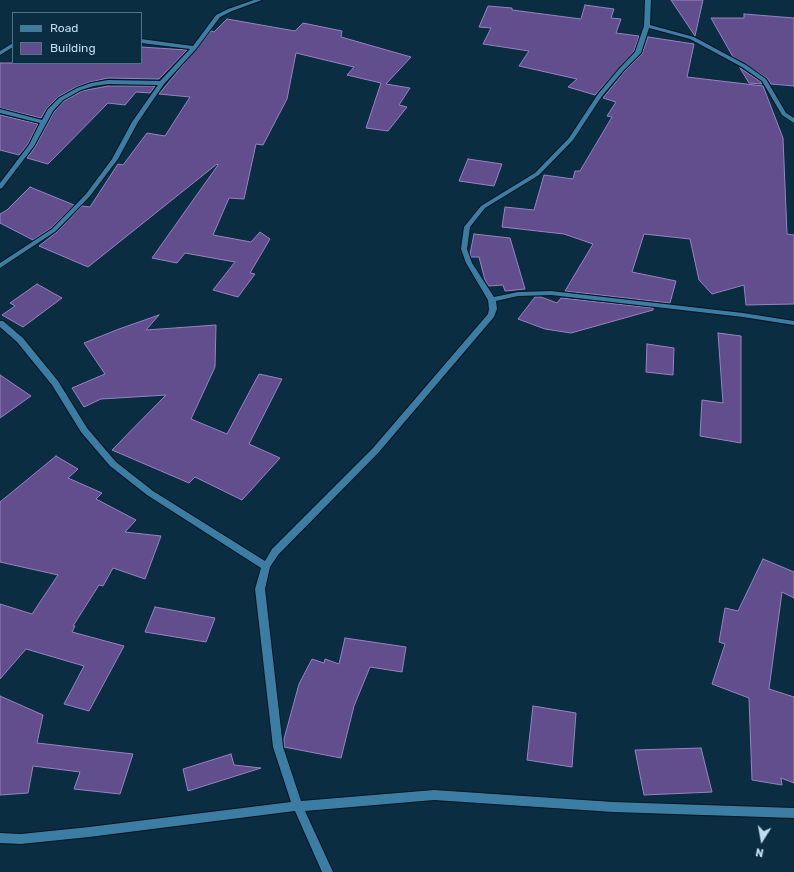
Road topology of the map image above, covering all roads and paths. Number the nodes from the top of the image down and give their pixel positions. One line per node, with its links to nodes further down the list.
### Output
1 (259, 0): 6 (street)
2 (648, 0): 3 (street)
3 (647, 26): 10 (street); 14 (street)
4 (142, 41): 6 (street)
5 (12, 46): 7 (street)
6 (194, 48): 8 (street)
7 (0, 53)
8 (162, 83): 11 (street); 13 (street)
9 (0, 111): 11 (street)
10 (794, 121)
11 (42, 122): 12 (street)
12 (0, 187)
13 (0, 266)
14 (492, 300): 16 (street); 17 (street)
15 (0, 323): 17 (street)
16 (794, 323)
17 (266, 566): 18 (street)
18 (298, 806): 19 (street); 20 (street); 21 (street)
19 (794, 813)
20 (0, 838)
21 (328, 872)

